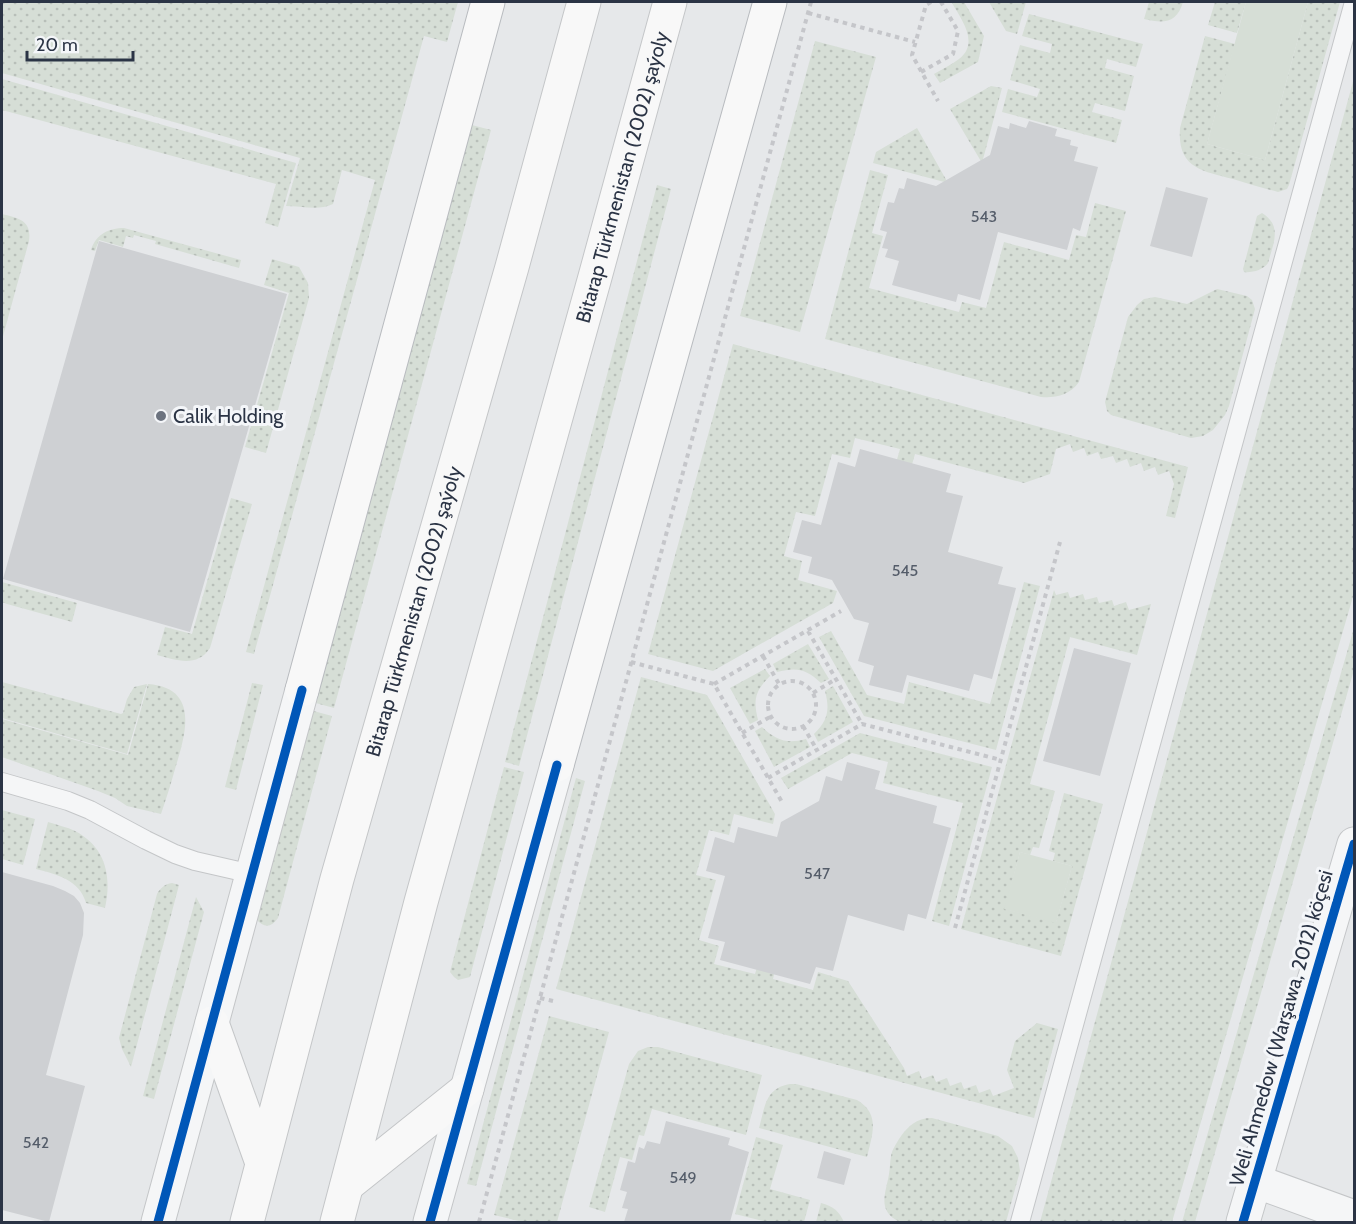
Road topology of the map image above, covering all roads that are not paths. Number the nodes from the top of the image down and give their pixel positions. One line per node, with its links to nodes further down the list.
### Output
1 (488, 2): 6 (main road)
2 (584, 2): 13 (main road, Bitarap Türkmenistan (2002) şaýoly)
3 (669, 2): 15 (main road, Bitarap Türkmenistan (2002) şaýoly)
4 (770, 2): 7 (main road)
5 (1354, 2): 21 (lane)
6 (302, 690): 10 (street)
7 (557, 765): 12 (street)
8 (2, 782): 10 (lane)
9 (1354, 848): 14 (street, Weli Ahmedow (Warşawa, 2012) köçesi)
10 (252, 874): 11 (street)
11 (212, 1023): 13 (main road); 17 (street)
12 (467, 1089): 15 (main road); 20 (street)
13 (262, 1163): 18 (main road, Bitarap Türkmenistan (2002) şaýoly)
14 (1255, 1181): 16 (street); 22 (street, Weli Ahmedow (Warşawa, 2012) köçesi)
15 (347, 1185): 19 (main road, Bitarap Türkmenistan (2002) şaýoly)
16 (1354, 1217)
17 (158, 1222)
18 (247, 1222)
19 (337, 1222)
20 (430, 1222)
21 (1020, 1222)
22 (1243, 1222)

